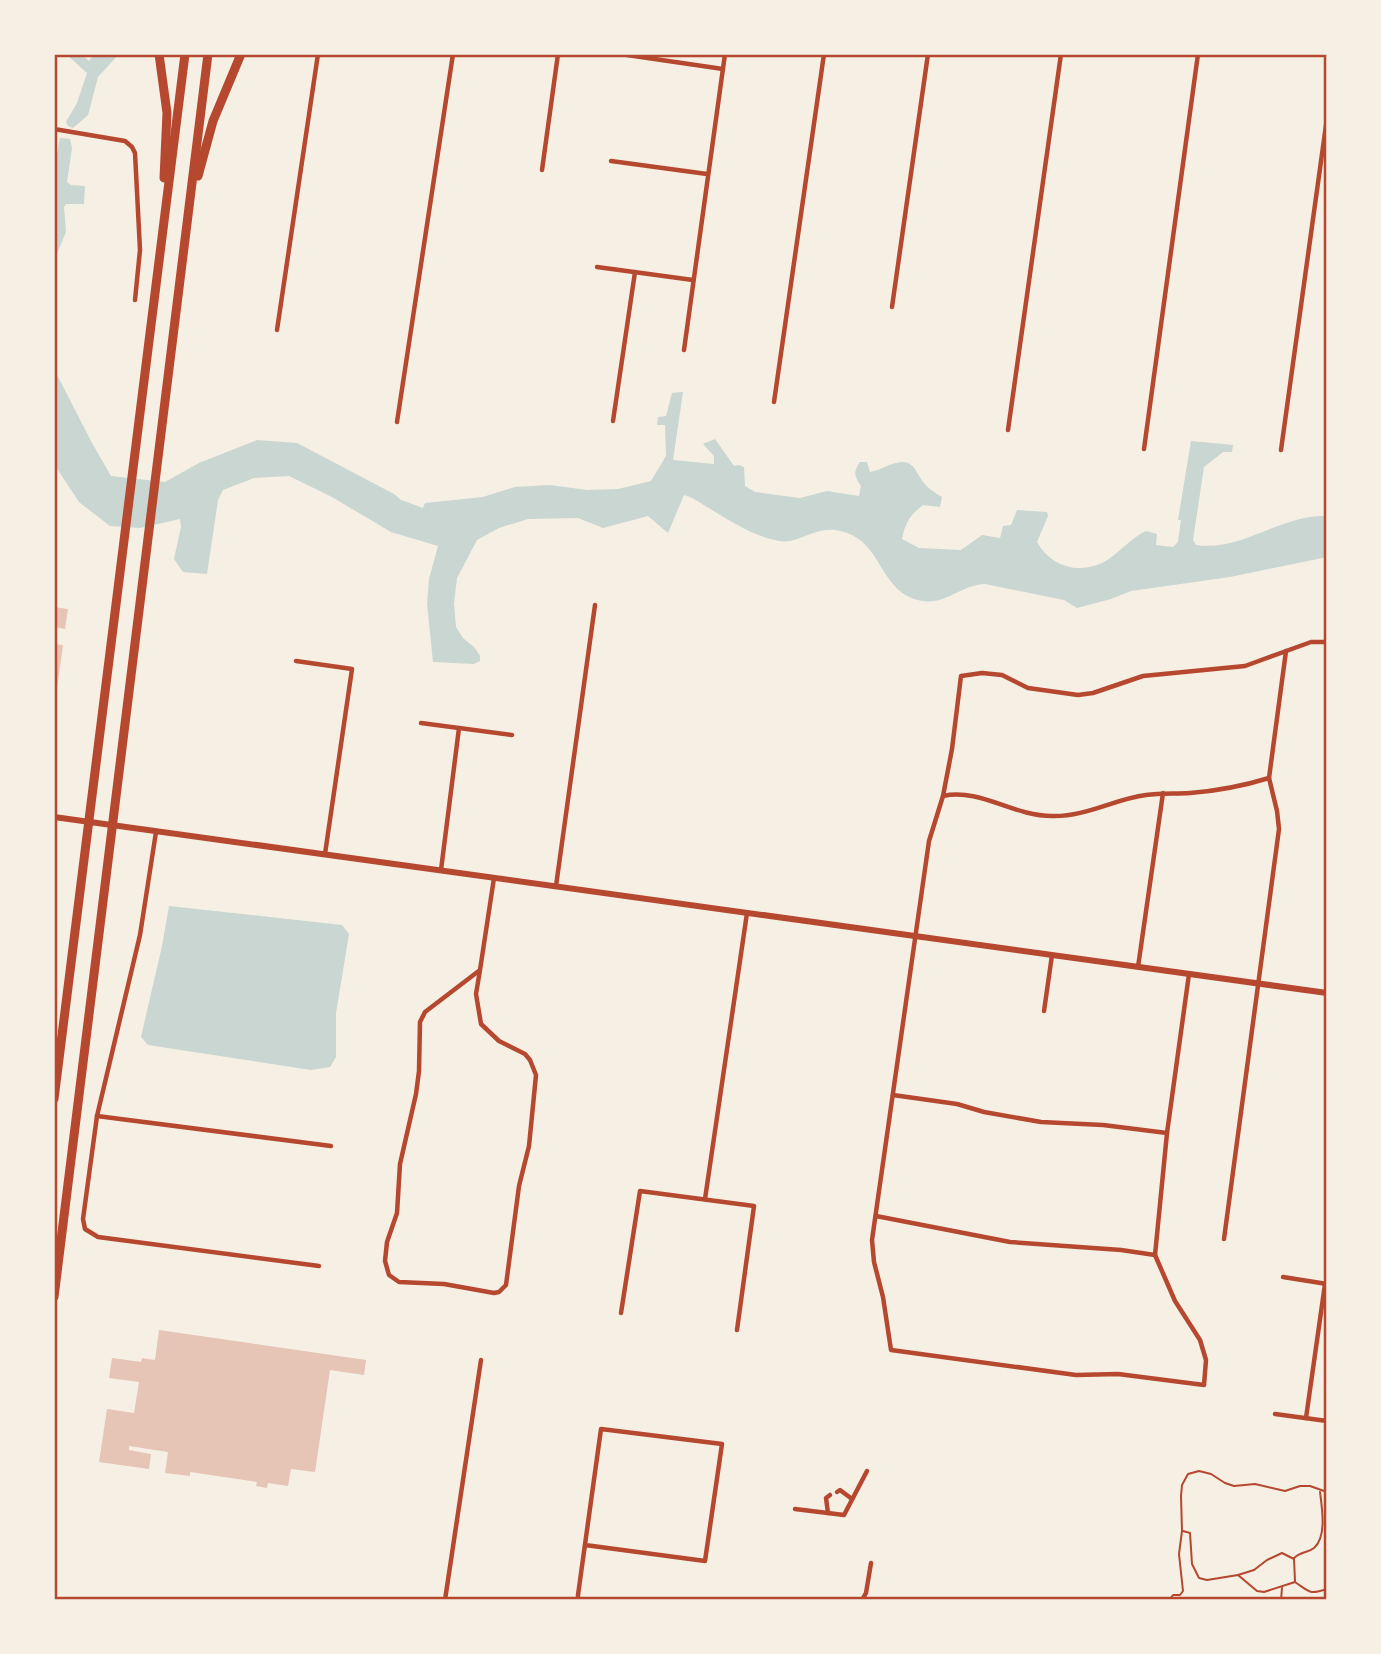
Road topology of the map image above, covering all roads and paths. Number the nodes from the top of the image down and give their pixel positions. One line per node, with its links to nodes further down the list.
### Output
1 (159, 54): 21 (highway)
2 (185, 54): 21 (highway)
3 (208, 54): 20 (highway)
4 (241, 54): 20 (highway)
5 (318, 54): 27 (street)
6 (453, 54): 31 (street)
7 (558, 54): 18 (street)
8 (725, 54): 14 (street)
9 (824, 54): 29 (street)
10 (928, 54): 26 (street)
11 (1061, 54): 32 (street)
12 (1198, 54): 33 (street)
13 (627, 55): 14 (street)
14 (723, 69): 19 (street)
15 (1327, 118): 34 (street)
16 (54, 129): 25 (street)
17 (611, 161): 19 (street)
18 (542, 170)
19 (708, 174): 24 (street)
20 (189, 211): 72 (highway)
21 (162, 237): 61 (highway)
22 (597, 267): 23 (street)
23 (635, 272): 24 (street); 30 (street)
24 (693, 280): 28 (street)
25 (135, 300)
26 (892, 307)
27 (277, 330)
28 (684, 349)
29 (774, 402)
30 (614, 421)
31 (397, 422)
32 (1008, 430)
33 (1144, 449)
34 (1281, 450)
35 (594, 605): 50 (street)
36 (1327, 642): 37 (street)
37 (1286, 650): 42 (street); 44 (street)
38 (296, 662): 47 (street)
39 (421, 723): 40 (street)
40 (459, 728): 41 (street); 48 (street)
41 (512, 735)
42 (1269, 778): 43 (street); 57 (street)
43 (1163, 793): 44 (street); 54 (street)
44 (943, 796): 52 (street)
45 (54, 817): 46 (street)
46 (156, 831): 47 (street); 62 (street)
47 (326, 854): 48 (street)
48 (441, 870): 49 (street)
49 (494, 877): 50 (street); 55 (street)
50 (556, 886): 51 (street)
51 (747, 913): 52 (street); 65 (street)
52 (916, 936): 53 (street); 60 (street)
53 (1052, 955): 54 (street); 59 (street)
54 (1138, 967): 56 (street)
55 (480, 971): 55 (street)
56 (1189, 974): 57 (street); 63 (street)
57 (1256, 984): 58 (street); 67 (street)
58 (1327, 993)
59 (1044, 1011)
60 (893, 1095): 63 (street); 66 (street)
61 (54, 1099)
62 (97, 1116): 64 (street); 69 (street)
63 (1167, 1133): 68 (street)
64 (331, 1146)
65 (705, 1199): 73 (street); 74 (street)
66 (876, 1216): 68 (street); 68 (street)
67 (1224, 1238)
68 (1155, 1255)
69 (319, 1266)
70 (1283, 1277): 71 (street)
71 (1326, 1284): 77 (street)
72 (54, 1297)
73 (621, 1313)
74 (737, 1330)
75 (481, 1360): 95 (street)
76 (1275, 1414): 77 (street)
77 (1306, 1418): 78 (street)
78 (1327, 1421)
79 (867, 1471): 84 (street)
80 (1320, 1491): 82 (path); 87 (path); 89 (path)
81 (837, 1492): 84 (street)
82 (1327, 1492)
83 (830, 1496): 86 (street)
84 (852, 1499): 86 (street)
85 (795, 1509): 86 (street)
86 (828, 1513)
87 (1182, 1531): 91 (path); 98 (path)
88 (585, 1545): 88 (street); 96 (street)
89 (1293, 1559): 91 (path); 92 (path)
90 (871, 1563): 97 (street)
91 (1238, 1575): 93 (path)
92 (1294, 1582): 93 (path); 94 (path)
93 (1282, 1587): 99 (path)
94 (1327, 1589)
95 (445, 1600)
96 (578, 1600)
97 (862, 1600)
98 (1169, 1600)
99 (1281, 1600)

